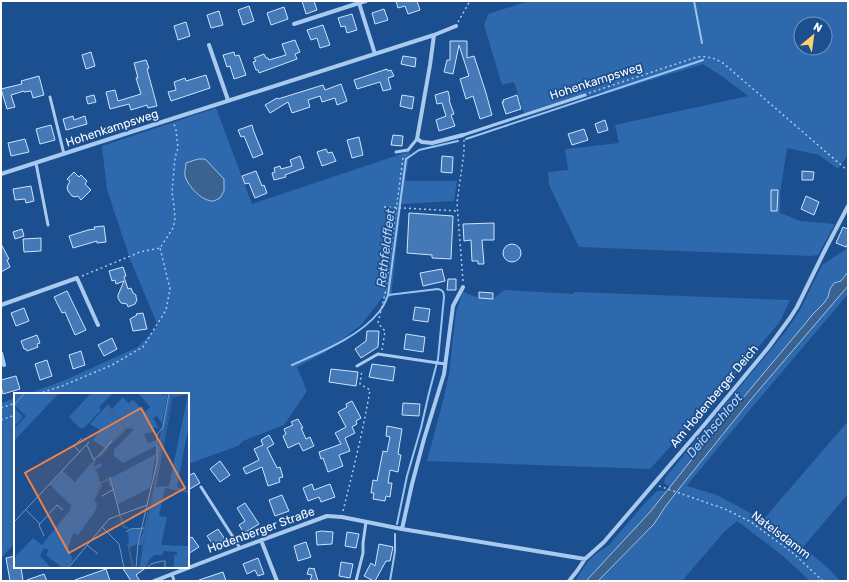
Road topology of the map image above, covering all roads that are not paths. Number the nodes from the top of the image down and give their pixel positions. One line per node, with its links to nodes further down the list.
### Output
1 (366, 1): 2 (street)
2 (359, 3): 3 (street); 7 (street)
3 (294, 24)
4 (456, 26): 5 (street, Hohenkampsweg)
5 (434, 35): 7 (street, Hohenkampsweg); 12 (street)
6 (209, 45): 10 (street)
7 (375, 54): 10 (street, Hohenkampsweg)
8 (585, 95): 11 (lane, Hohenkampsweg)
9 (50, 97): 14 (lane)
10 (228, 100): 14 (street, Hohenkampsweg)
11 (462, 135): 12 (street, Hohenkampsweg)
12 (417, 139): 13 (lane)
13 (396, 152)
14 (64, 154): 15 (street, Hohenkampsweg)
15 (36, 163): 16 (street, Hohenkampsweg); 18 (lane)
16 (1, 174)
17 (848, 206): 31 (street, Am Hodenberger Deich)
18 (48, 225)
19 (463, 287): 23 (street)
20 (1, 305): 21 (street)
21 (98, 324)
22 (1, 353): 24 (street)
23 (445, 364): 25 (lane); 28 (street)
24 (4, 365)
25 (357, 366)
26 (201, 487): 30 (lane)
27 (366, 522): 28 (street, Hodenberger Straße); 29 (street, Hodenberger Straße); 38 (lane)
28 (402, 529): 31 (street, Hodenberger Straße)
29 (261, 540): 30 (street, Hodenberger Straße); 37 (street)
30 (240, 548): 33 (street, Hodenberger Straße)
31 (585, 559): 39 (street, Am Hodenberger Deich)
32 (188, 568): 34 (street, Hodenberger Straße)
33 (189, 568)
34 (172, 574): 35 (street, Hodenberger Straße); 36 (lane)
35 (154, 581)
36 (174, 581)
37 (277, 581)
38 (356, 581)
39 (569, 581)

